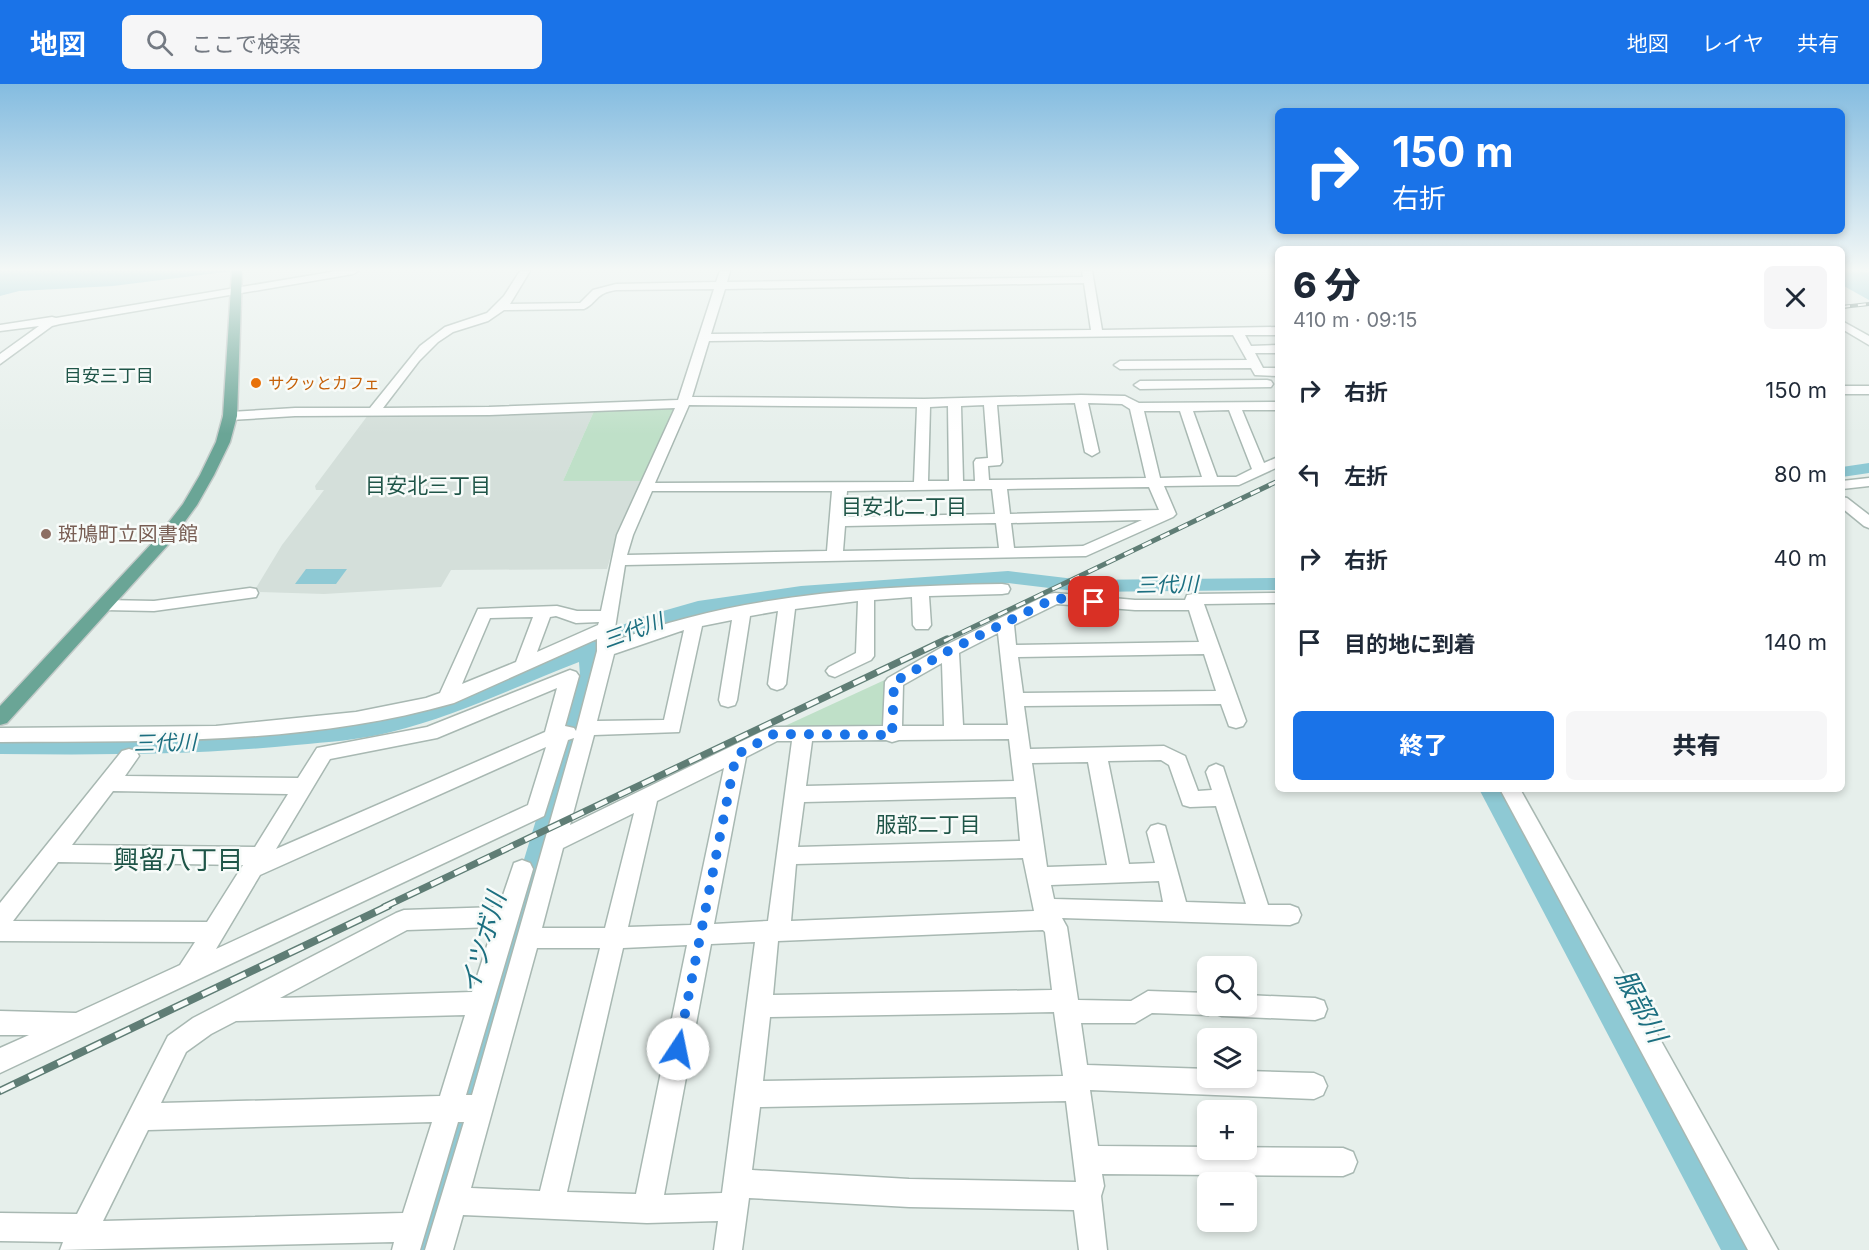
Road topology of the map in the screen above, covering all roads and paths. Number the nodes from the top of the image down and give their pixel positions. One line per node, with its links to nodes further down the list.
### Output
1 (17, 325): 8 (street)
2 (46, 325): 13 (street)
3 (235, 325): 35 (main road)
4 (464, 325): 34 (street)
5 (707, 325): 12 (street)
6 (1096, 325): 11 (street)
7 (1845, 326): 14 (street)
8 (0, 328)
9 (1237, 331): 10 (street); 11 (street); 17 (street)
10 (1275, 331)
11 (1097, 333): 12 (street)
12 (703, 338): 28 (street)
13 (25, 341): 15 (street); 18 (street)
14 (1869, 341)
15 (0, 342)
16 (1275, 349): 17 (street)
17 (1247, 350): 20 (street)
18 (0, 360)
19 (1120, 365): 20 (street)
20 (1256, 368): 21 (street); 25 (street)
21 (1275, 371)
22 (1140, 385): 25 (street)
23 (1845, 390): 24 (street)
24 (1869, 390)
25 (1275, 396): 32 (street)
26 (1081, 399): 27 (street); 31 (street); 36 (street)
27 (990, 401): 29 (street); 43 (street)
28 (684, 402): 30 (street); 34 (street); 47 (street)
29 (954, 402): 30 (street); 42 (street)
30 (924, 403): 46 (street)
31 (1136, 406): 33 (street); 41 (street)
32 (1233, 406): 33 (street); 38 (street)
33 (1185, 407): 39 (street)
34 (374, 411): 35 (street)
35 (230, 416): 63 (main road)
36 (1092, 452)
37 (1275, 463): 38 (street)
38 (1260, 471): 39 (street)
39 (1211, 481): 41 (street)
40 (1869, 482): 45 (street)
41 (1157, 483): 44 (street); 50 (street)
42 (956, 485): 43 (street); 46 (street)
43 (982, 485): 44 (street)
44 (999, 485): 51 (street)
45 (1845, 485)
46 (921, 486): 48 (street)
47 (645, 487): 48 (street); 56 (street)
48 (840, 487): 52 (street)
49 (1845, 503): 53 (street)
50 (1167, 514): 51 (street); 54 (street)
51 (1003, 519): 52 (street); 54 (street)
52 (837, 522): 55 (street)
53 (1869, 523)
54 (1007, 552): 55 (street)
55 (835, 556): 56 (street)
56 (618, 560): 67 (street)
57 (1002, 589): 58 (street)
58 (920, 591): 60 (street); 70 (street)
59 (250, 593): 63 (street)
60 (866, 595): 62 (street); 76 (street)
61 (1275, 598): 64 (street)
62 (787, 604): 66 (street); 77 (street)
63 (105, 605): 82 (main road)
64 (1196, 605): 69 (street); 71 (street)
65 (544, 611): 67 (street); 75 (street); 79 (street)
66 (742, 612): 68 (street); 80 (street)
67 (607, 622): 73 (street); 75 (street)
68 (694, 622): 73 (street); 84 (street)
69 (1005, 623): 72 (street); 74 (street)
70 (922, 625)
71 (1210, 648): 74 (street); 78 (street)
72 (950, 650): 87 (street); 90 (street)
73 (606, 651): 84 (street)
74 (1010, 651): 81 (street)
75 (523, 666): 79 (street)
76 (835, 670)
77 (777, 684)
78 (1228, 697): 81 (street); 83 (street)
79 (447, 698): 89 (street)
80 (728, 700)
81 (1015, 700): 85 (street)
82 (0, 718)
83 (1236, 721)
84 (585, 730): 86 (street); 104 (street)
85 (1018, 732): 87 (street); 94 (street)
86 (560, 733): 97 (street); 108 (street); 125 (street)
87 (954, 733): 90 (street)
88 (803, 734): 90 (street); 91 (street); 100 (street)
89 (0, 735)
90 (892, 735)
91 (736, 755): 101 (street); 122 (street)
92 (1097, 755): 94 (street); 102 (street); 111 (street)
93 (129, 756): 96 (street)
94 (1023, 756): 98 (street)
95 (1215, 772): 102 (street)
96 (109, 783): 97 (street); 106 (street)
97 (303, 786): 108 (street)
98 (1025, 789): 100 (street); 105 (street)
99 (1512, 792): 154 (street)
100 (794, 794): 107 (street)
101 (648, 796): 104 (street); 124 (street)
102 (1223, 798): 115 (street)
103 (1158, 832): 110 (street)
104 (554, 843): 123 (street)
105 (1032, 849): 107 (street); 112 (street)
106 (53, 853): 108 (street); 118 (street)
107 (786, 856): 119 (street)
108 (256, 863): 121 (street)
109 (522, 869): 117 (street)
110 (1167, 872): 111 (street); 113 (street)
111 (1120, 874): 112 (street)
112 (1038, 876): 114 (street)
113 (1177, 912): 114 (street); 115 (street)
114 (1045, 914): 119 (street); 129 (street)
115 (1260, 914): 116 (street)
116 (1290, 915)
117 (507, 917): 126 (street); 132 (street)
118 (0, 920)
119 (774, 930): 122 (street); 128 (street)
120 (0, 931): 121 (street)
121 (213, 932): 125 (street)
122 (700, 934): 124 (street); 147 (street)
123 (528, 938): 124 (street); 139 (street)
124 (615, 938): 146 (street)
125 (189, 972): 134 (street)
126 (481, 1002): 132 (street); 139 (street)
127 (1197, 1004): 129 (street)
128 (758, 1006): 129 (street); 138 (street)
129 (1065, 1006): 136 (street)
130 (1257, 1007): 131 (street)
131 (1315, 1009)
132 (232, 1011): 140 (street)
133 (0, 1023): 134 (street)
134 (78, 1024): 135 (street)
135 (0, 1061)
136 (1077, 1082): 137 (street); 138 (street); 141 (street)
137 (1314, 1086)
138 (749, 1094): 143 (street)
139 (464, 1108): 140 (street); 145 (street); 150 (street)
140 (141, 1117): 149 (street)
141 (1086, 1160): 142 (street); 144 (street)
142 (1343, 1162)
143 (735, 1195): 144 (street); 147 (street); 152 (street)
144 (1087, 1196): 153 (street)
145 (454, 1201): 146 (street); 151 (street)
146 (550, 1206): 147 (street)
147 (647, 1209)
148 (0, 1227): 149 (street)
149 (80, 1238): 150 (street)
150 (410, 1238)
151 (439, 1250)
152 (728, 1250)
153 (1093, 1250)
154 (1764, 1250)

